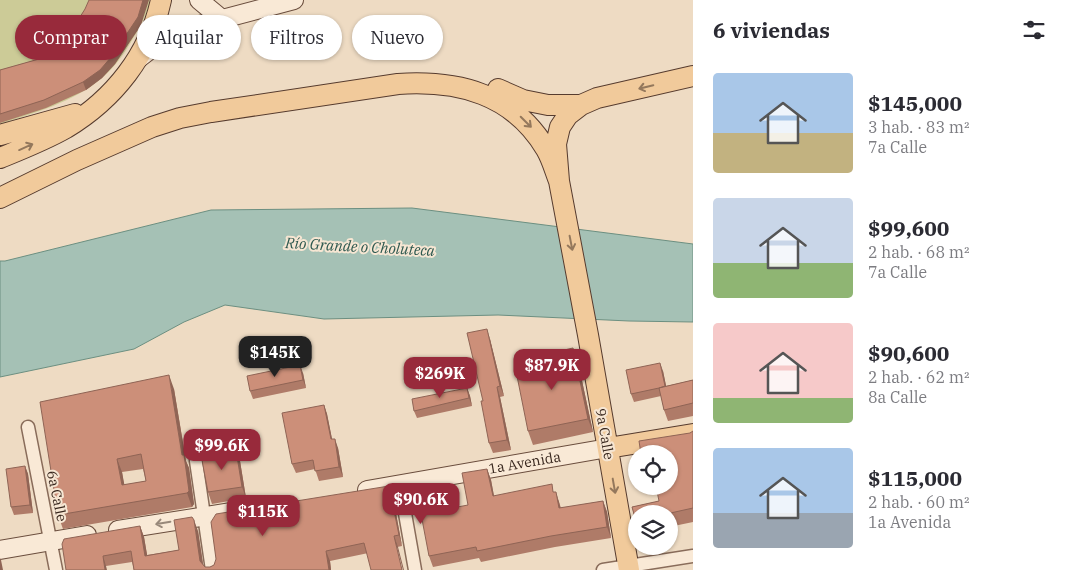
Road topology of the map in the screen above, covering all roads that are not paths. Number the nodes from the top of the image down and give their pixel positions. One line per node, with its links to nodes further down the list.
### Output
1 (161, 0): 4 (main road)
2 (199, 0): 5 (street)
3 (294, 0): 6 (street)
4 (157, 15)
5 (217, 15)
6 (241, 15)
7 (137, 60): 10 (main road)
8 (693, 76): 9 (main road, one-way to 9)
9 (581, 104): 13 (main road); 14 (main road)
10 (94, 108): 11 (main road); 12 (main road, one-way to 10)
11 (0, 134)
12 (0, 158)
13 (0, 186)
14 (560, 188): 15 (main road, one-way to 14); 18 (main road, 9a Calle, one-way to 18)
15 (0, 198)
16 (28, 427): 24 (street, 6a Calle)
17 (693, 434): 18 (main road, 1a Avenida)
18 (608, 448): 20 (street, 1a Avenida); 27 (main road, 9a Calle, one-way to 27)
19 (196, 460): 23 (street)
20 (400, 485): 21 (street, 1a Avenida); 30 (street)
21 (351, 493)
22 (256, 508): 23 (street)
23 (203, 516): 24 (street, one-way to 24); 29 (street)
24 (51, 541): 25 (street); 28 (street, 6a Calle)
25 (0, 550)
26 (693, 556): 27 (street)
27 (629, 568): 31 (street)
28 (56, 570)
29 (212, 570)
30 (415, 570)
31 (603, 570)

